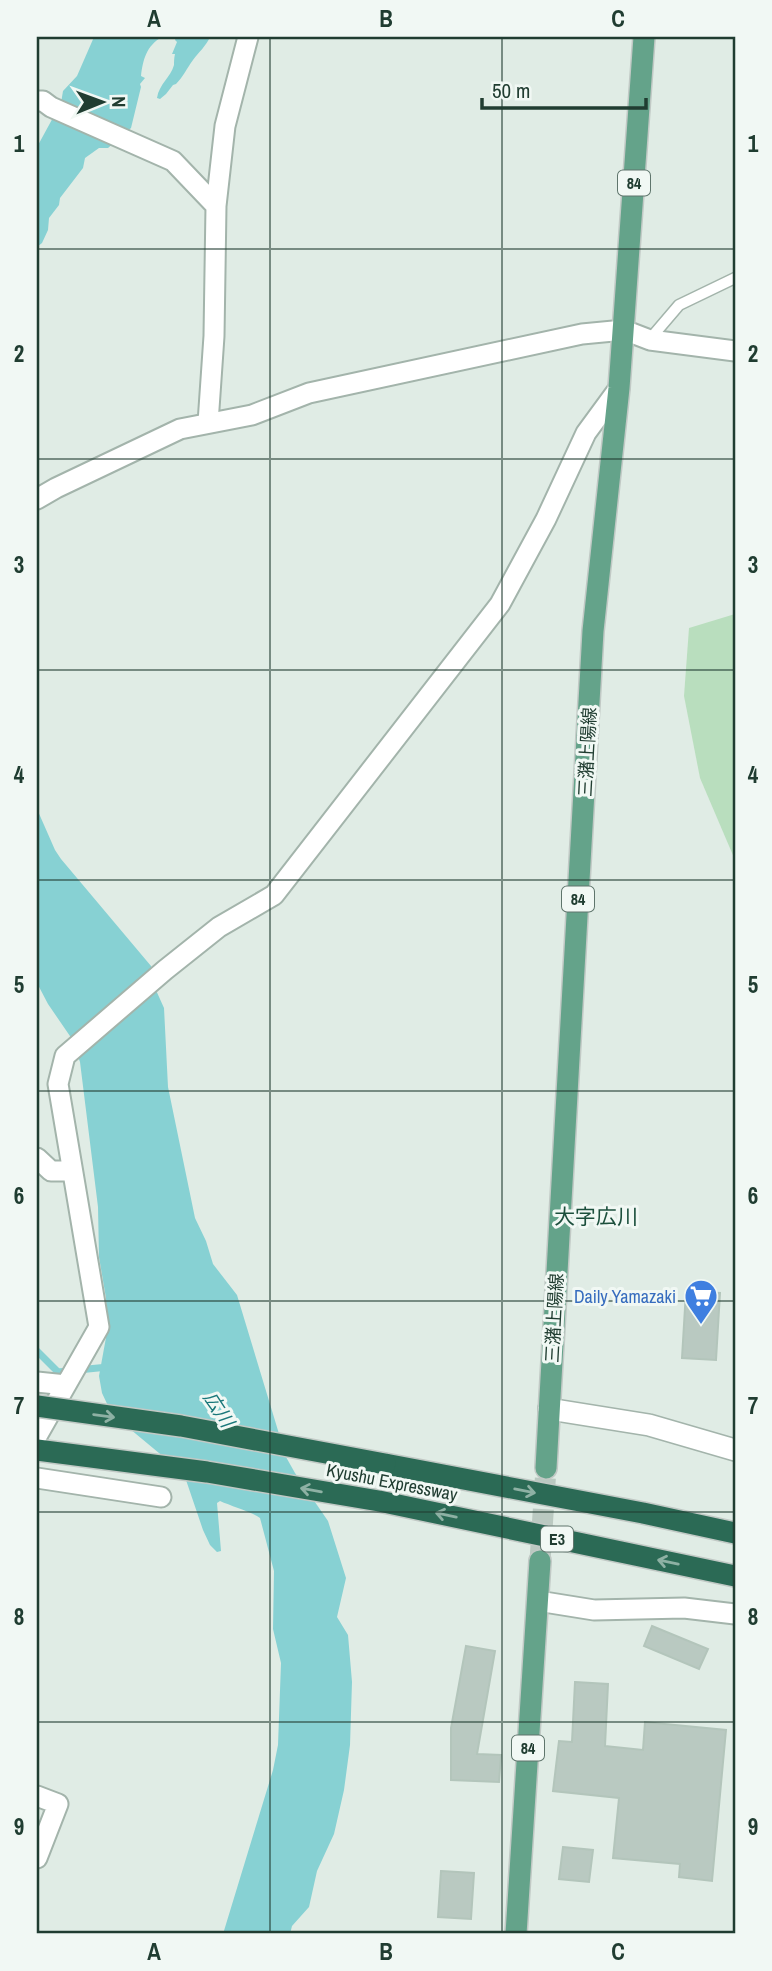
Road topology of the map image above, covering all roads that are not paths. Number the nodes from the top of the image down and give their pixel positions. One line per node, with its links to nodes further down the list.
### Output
1 (248, 37): 4 (street)
2 (645, 37): 6 (main road, 三潴上陽線 / 84)
3 (44, 104): 4 (street)
4 (216, 205): 10 (street)
5 (735, 278): 7 (lane)
6 (624, 330): 7 (street); 9 (main road, 三潴上陽線 / 84); 10 (street)
7 (650, 340): 8 (street)
8 (735, 351)
9 (619, 388): 13 (street); 17 (main road, 三潴上陽線 / 84)
10 (208, 422): 11 (street)
11 (37, 499)
12 (37, 1158): 13 (street)
13 (72, 1171): 15 (street)
14 (37, 1382): 15 (street)
15 (66, 1385): 18 (street)
16 (37, 1406): 24 (highway, Kyushu Expressway / E3, one-way to 24, bridge)
17 (549, 1409): 20 (street); 21 (main road, 三潴上陽線 / 84)
18 (37, 1436)
19 (37, 1450): 26 (highway, Kyushu Expressway / E3, one-way to 19)
20 (735, 1450)
21 (546, 1468)
22 (37, 1478): 23 (street)
23 (161, 1497)
24 (735, 1533)
25 (540, 1561): 27 (main road, 84)
26 (735, 1576)
27 (538, 1601): 28 (street); 31 (main road, 84)
28 (735, 1614)
29 (37, 1796): 30 (street)
30 (37, 1858)
31 (516, 1934)

